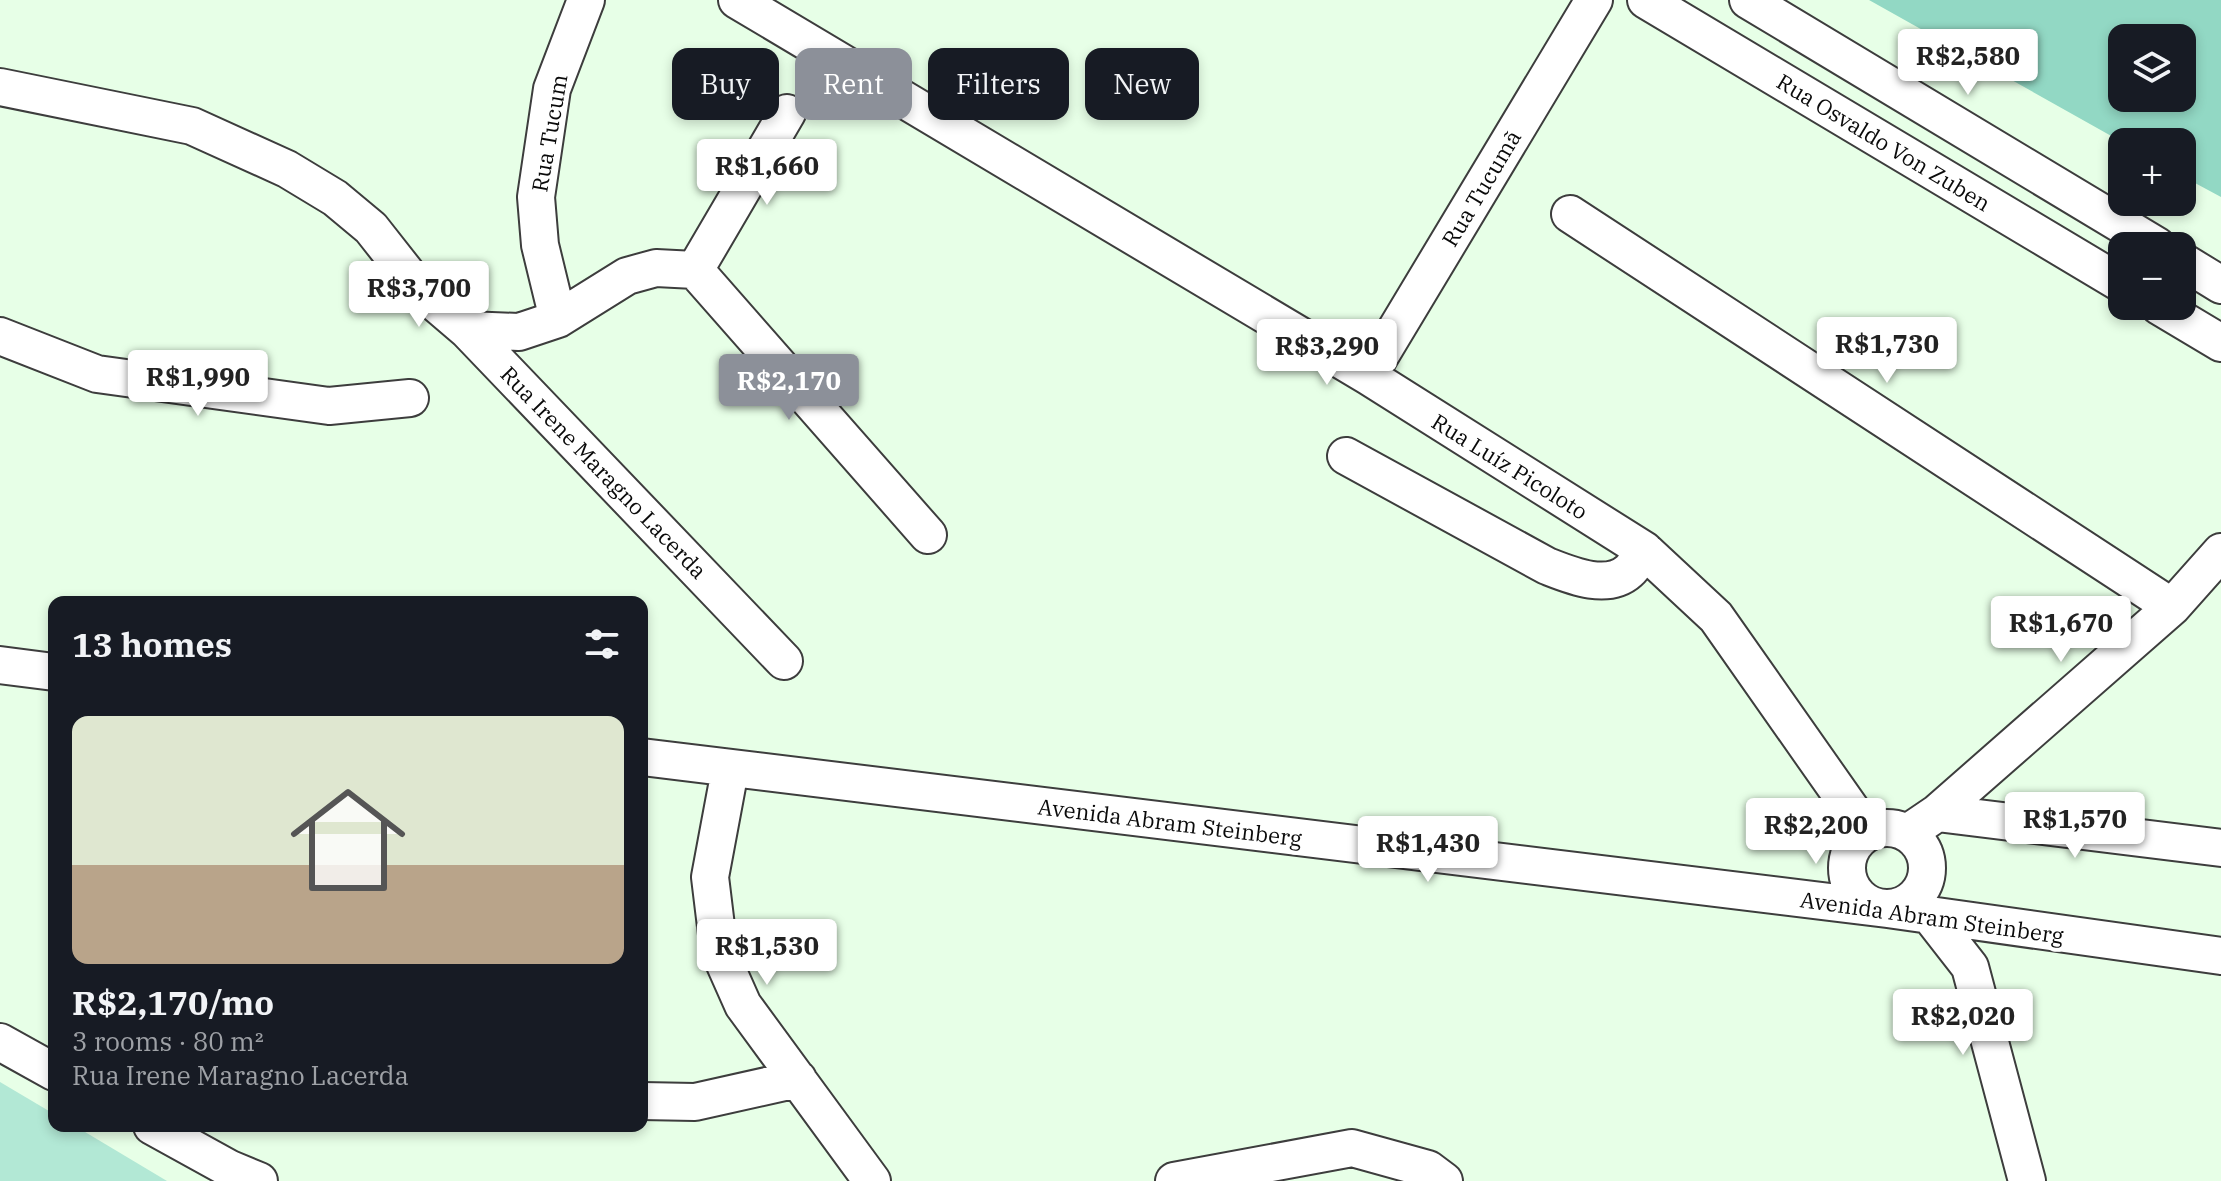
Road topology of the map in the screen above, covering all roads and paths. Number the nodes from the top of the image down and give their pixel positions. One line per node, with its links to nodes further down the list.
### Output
1 (586, 0): 14 (street, Rua Tucum)
2 (737, 0): 19 (street, Rua Luíz Picoloto)
3 (1594, 0): 19 (street, Rua Tucumã)
4 (1646, 0): 12 (street, Rua Osvaldo Von Zuben)
5 (1748, 0): 9 (street)
6 (0, 87): 16 (street, Rua Irene Maragno Lacerda)
7 (787, 113): 10 (street)
8 (1570, 214): 25 (street)
9 (2134, 232)
10 (695, 270): 14 (street); 22 (street)
11 (2196, 270): 13 (street)
12 (2108, 276)
13 (2221, 285)
14 (558, 319): 16 (street)
15 (2182, 320): 18 (street)
16 (467, 330): 26 (street, Rua Irene Maragno Lacerda)
17 (0, 336): 20 (street)
18 (2221, 343)
19 (1368, 376): 23 (street, Rua Luíz Picoloto)
20 (410, 398)
21 (1346, 456): 23 (street)
22 (928, 535)
23 (1644, 550): 32 (street, Rua Luíz Picoloto)
24 (2221, 552): 25 (street)
25 (2172, 607): 31 (street)
26 (784, 661)
27 (0, 665): 28 (street)
28 (48, 671)
29 (648, 758): 30 (street, Avenida Abram Steinberg)
30 (730, 770): 34 (street, Avenida Abram Steinberg); 39 (street)
31 (1923, 822): 32 (street); 33 (street); 34 (street)
32 (1867, 832): 34 (street)
33 (2221, 848)
34 (1887, 909): 35 (street, Avenida Abram Steinberg)
35 (1931, 917): 36 (street, Avenida Abram Steinberg); 46 (street)
36 (2221, 956)
37 (0, 1042): 38 (street)
38 (48, 1069)
39 (798, 1079): 40 (street); 43 (street)
40 (648, 1101)
41 (163, 1132): 42 (street)
42 (259, 1181)
43 (872, 1181)
44 (1174, 1181): 45 (street)
45 (1444, 1181)
46 (2027, 1181)

